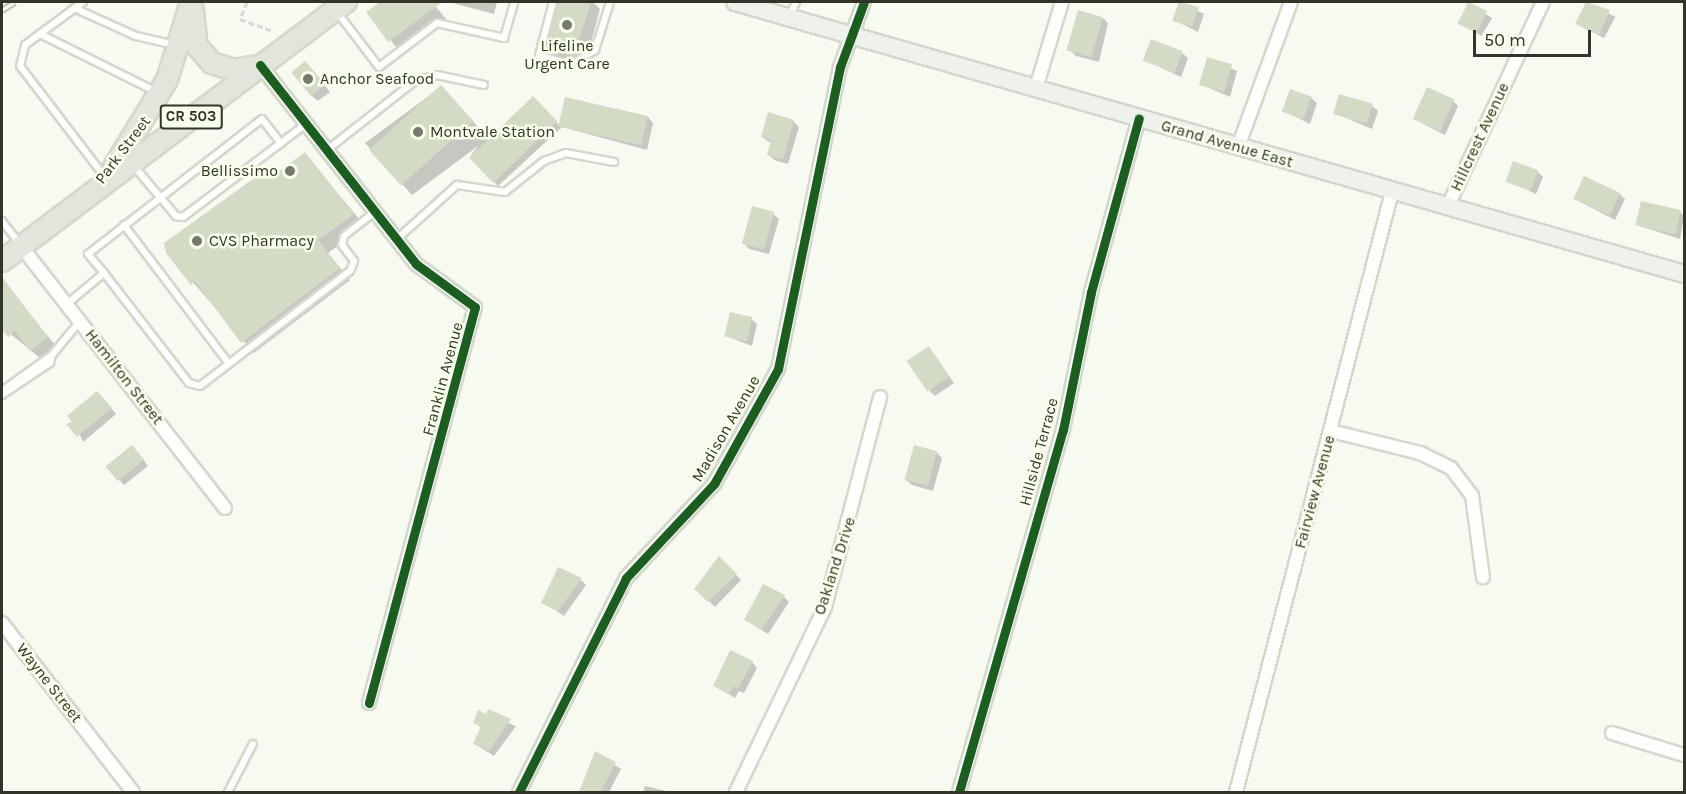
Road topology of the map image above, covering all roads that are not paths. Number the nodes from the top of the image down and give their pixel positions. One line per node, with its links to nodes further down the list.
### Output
1 (83, 2): 13 (lane)
2 (193, 2): 17 (main road, Park Street / CR 503); 18 (main road)
3 (514, 2): 12 (lane)
4 (553, 2): 5 (lane)
5 (610, 2)
6 (735, 2): 14 (main road, Grand Avenue East)
7 (796, 2): 14 (lane)
8 (864, 2): 16 (street, Madison Avenue)
9 (1062, 2): 20 (street)
10 (1292, 2): 25 (street)
11 (1543, 2): 33 (street, Hillcrest Avenue)
12 (340, 5): 18 (main road, CR 503)
13 (74, 8): 15 (lane); 17 (lane)
14 (789, 17): 16 (main road, Grand Avenue East)
15 (40, 34): 21 (lane); 29 (lane)
16 (853, 34): 20 (main road, Grand Avenue East); 57 (street, Madison Avenue)
17 (178, 45): 21 (main road, Park Street / CR 503)
18 (260, 65): 23 (street, Franklin Avenue); 27 (main road, CR 503)
19 (484, 85): 26 (lane)
20 (1036, 88): 22 (main road, Grand Avenue East)
21 (160, 93): 29 (main road, Park Street / CR 503)
22 (1139, 118): 25 (main road, Grand Avenue East); 59 (street, Hillside Terrace)
23 (306, 124): 24 (lane); 26 (street, Franklin Avenue)
24 (281, 143): 32 (lane); 32 (lane)
25 (1238, 147): 30 (main road, Grand Avenue East)
26 (327, 150): 34 (street, Franklin Avenue)
27 (131, 162): 31 (main road, CR 503); 32 (lane)
28 (614, 162): 37 (lane)
29 (105, 177): 31 (main road, Park Street / CR 503)
30 (1392, 192): 33 (main road, Grand Avenue East); 47 (street, Fairview Avenue)
31 (88, 195): 38 (main road, CR 503)
32 (160, 197): 36 (lane)
33 (1447, 208): 41 (main road, Grand Avenue East)
34 (375, 212): 37 (street, Franklin Avenue); 44 (lane)
35 (2, 221): 38 (lane)
36 (124, 225): 40 (lane); 44 (lane)
37 (396, 239): 51 (street, Franklin Avenue)
38 (21, 246): 39 (main road, CR 503); 42 (street, Hamilton Street)
39 (2, 261)
40 (104, 273): 42 (lane); 44 (lane)
41 (1684, 274)
42 (67, 304): 43 (street, Hamilton Street)
43 (80, 321): 45 (lane); 48 (street, Hamilton Street)
44 (229, 364)
45 (2, 393)
46 (880, 397): 58 (street, Oakland Drive)
47 (1331, 431): 49 (street); 60 (street, Fairview Avenue)
48 (225, 508)
49 (1483, 577)
50 (2, 623): 55 (street, Wayne Street)
51 (369, 703)
52 (1612, 733): 54 (street)
53 (253, 744): 56 (lane)
54 (1684, 755)
55 (133, 792)
56 (228, 792)
57 (519, 792)
58 (736, 792)
59 (959, 792)
60 (1236, 792)

